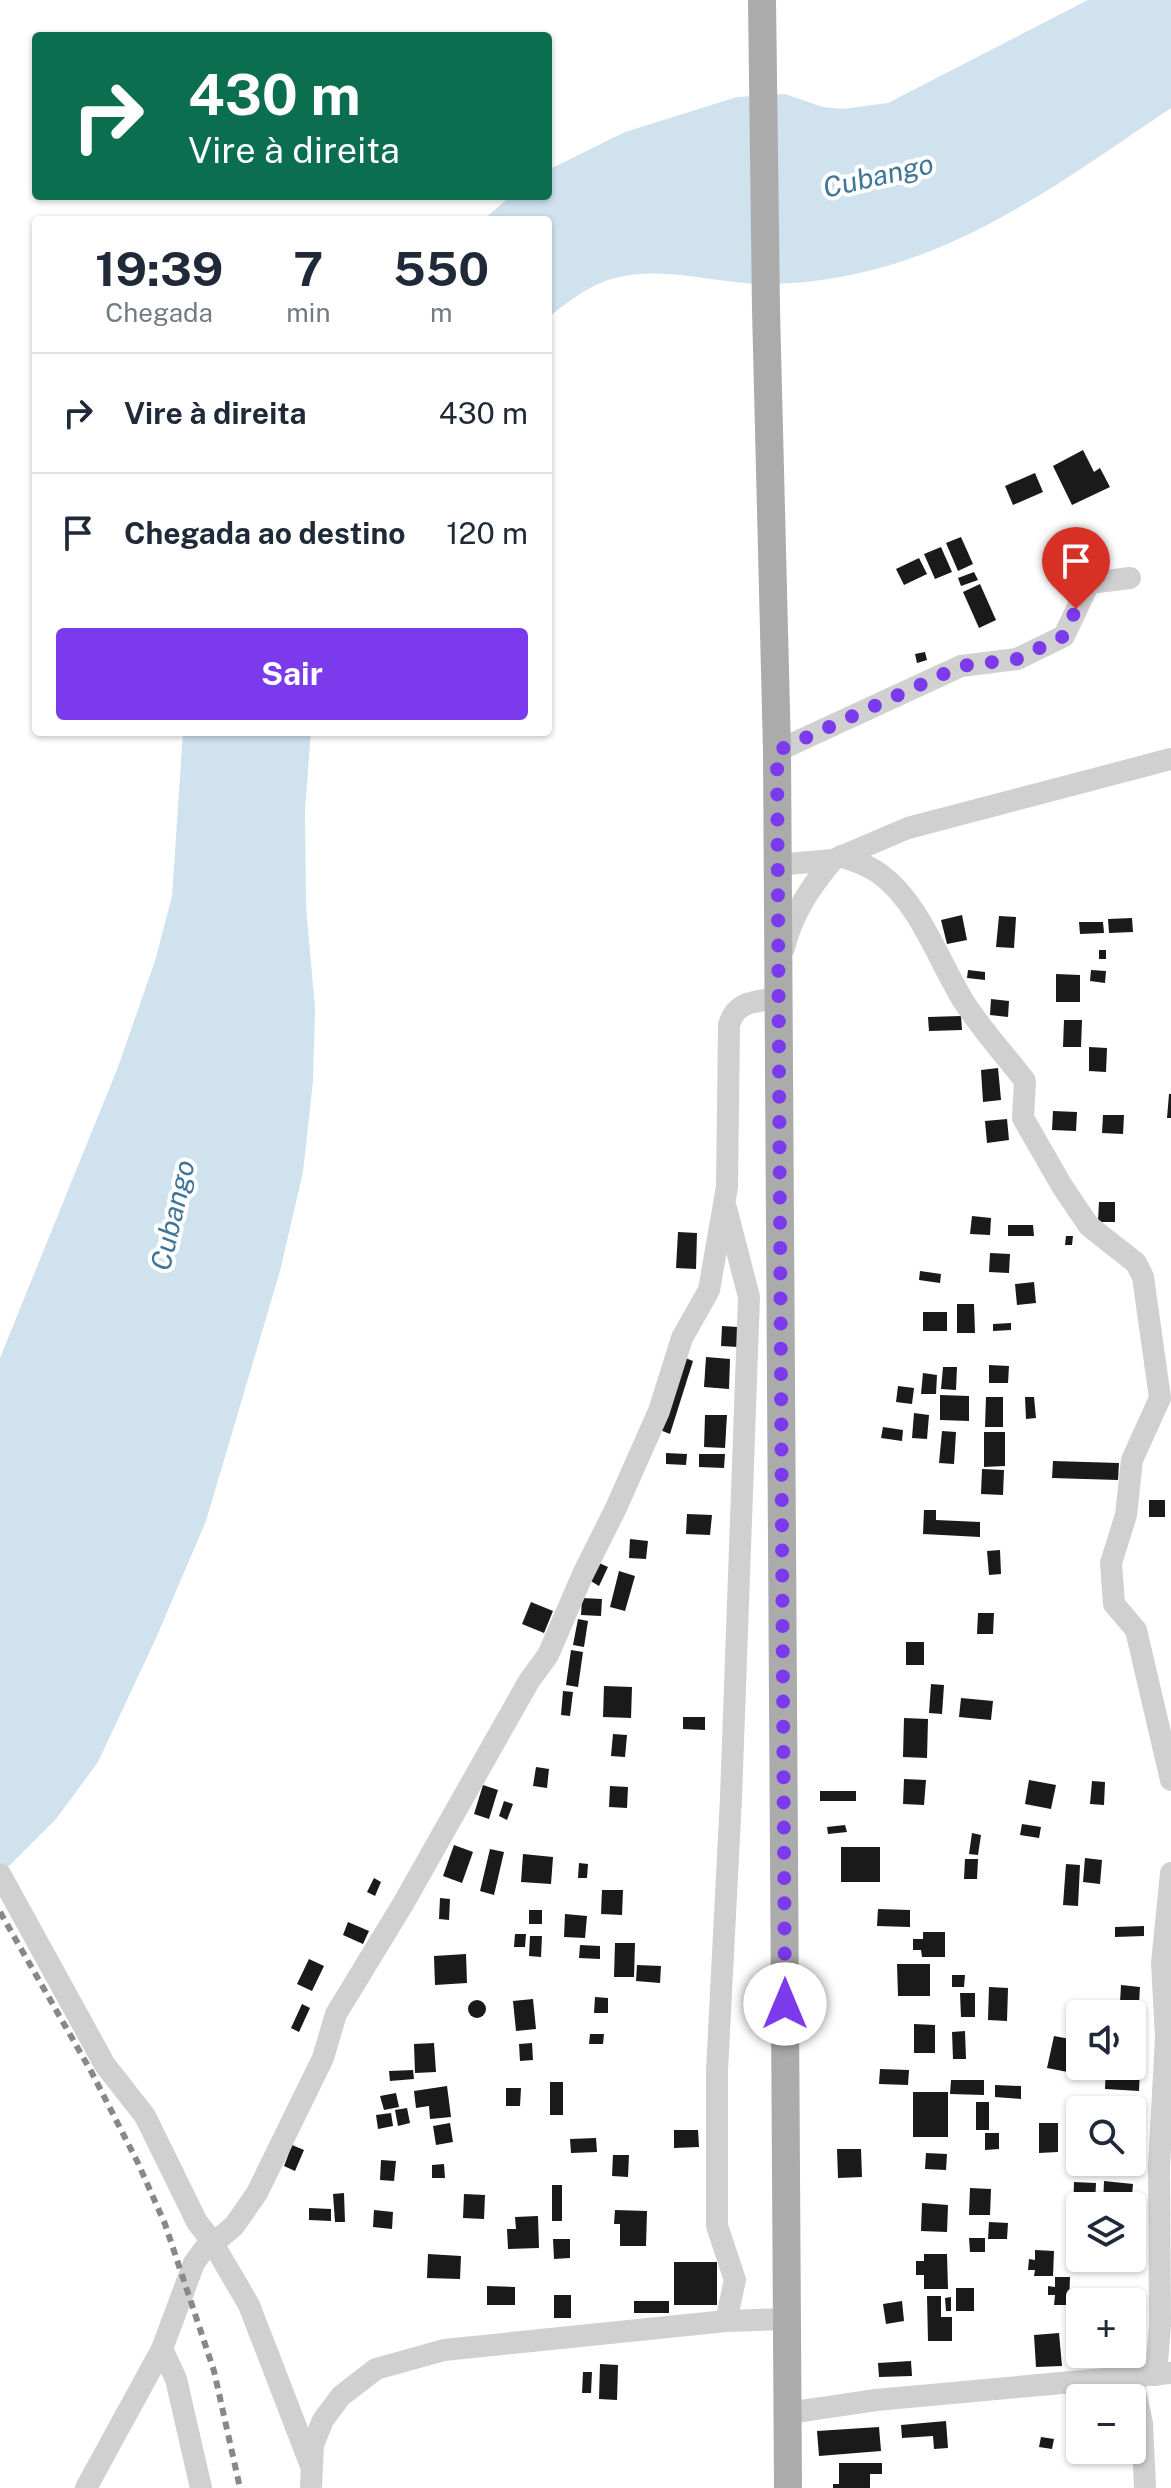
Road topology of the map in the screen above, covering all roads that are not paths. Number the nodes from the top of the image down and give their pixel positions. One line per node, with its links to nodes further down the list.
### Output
1 (762, 0): 3 (main road)
2 (1130, 578): 3 (street)
3 (777, 751): 6 (main road)
4 (1171, 759): 5 (street)
5 (837, 858): 6 (street); 7 (street); 9 (street)
6 (776, 865): 7 (main road)
7 (778, 985): 8 (street); 13 (main road)
8 (725, 1203): 12 (street); 14 (street)
9 (1171, 1780)
10 (1171, 1873): 16 (street)
11 (0, 1874): 12 (street)
12 (211, 2240): 15 (street); 19 (street)
13 (787, 2319): 14 (street); 18 (main road)
14 (726, 2321): 19 (street)
15 (162, 2349): 20 (street); 21 (street)
16 (1164, 2374): 17 (street)
17 (1132, 2377): 18 (street); 23 (street)
18 (788, 2413): 22 (main road)
19 (311, 2477)
20 (86, 2488)
21 (201, 2488)
22 (788, 2488)
23 (1145, 2488)

